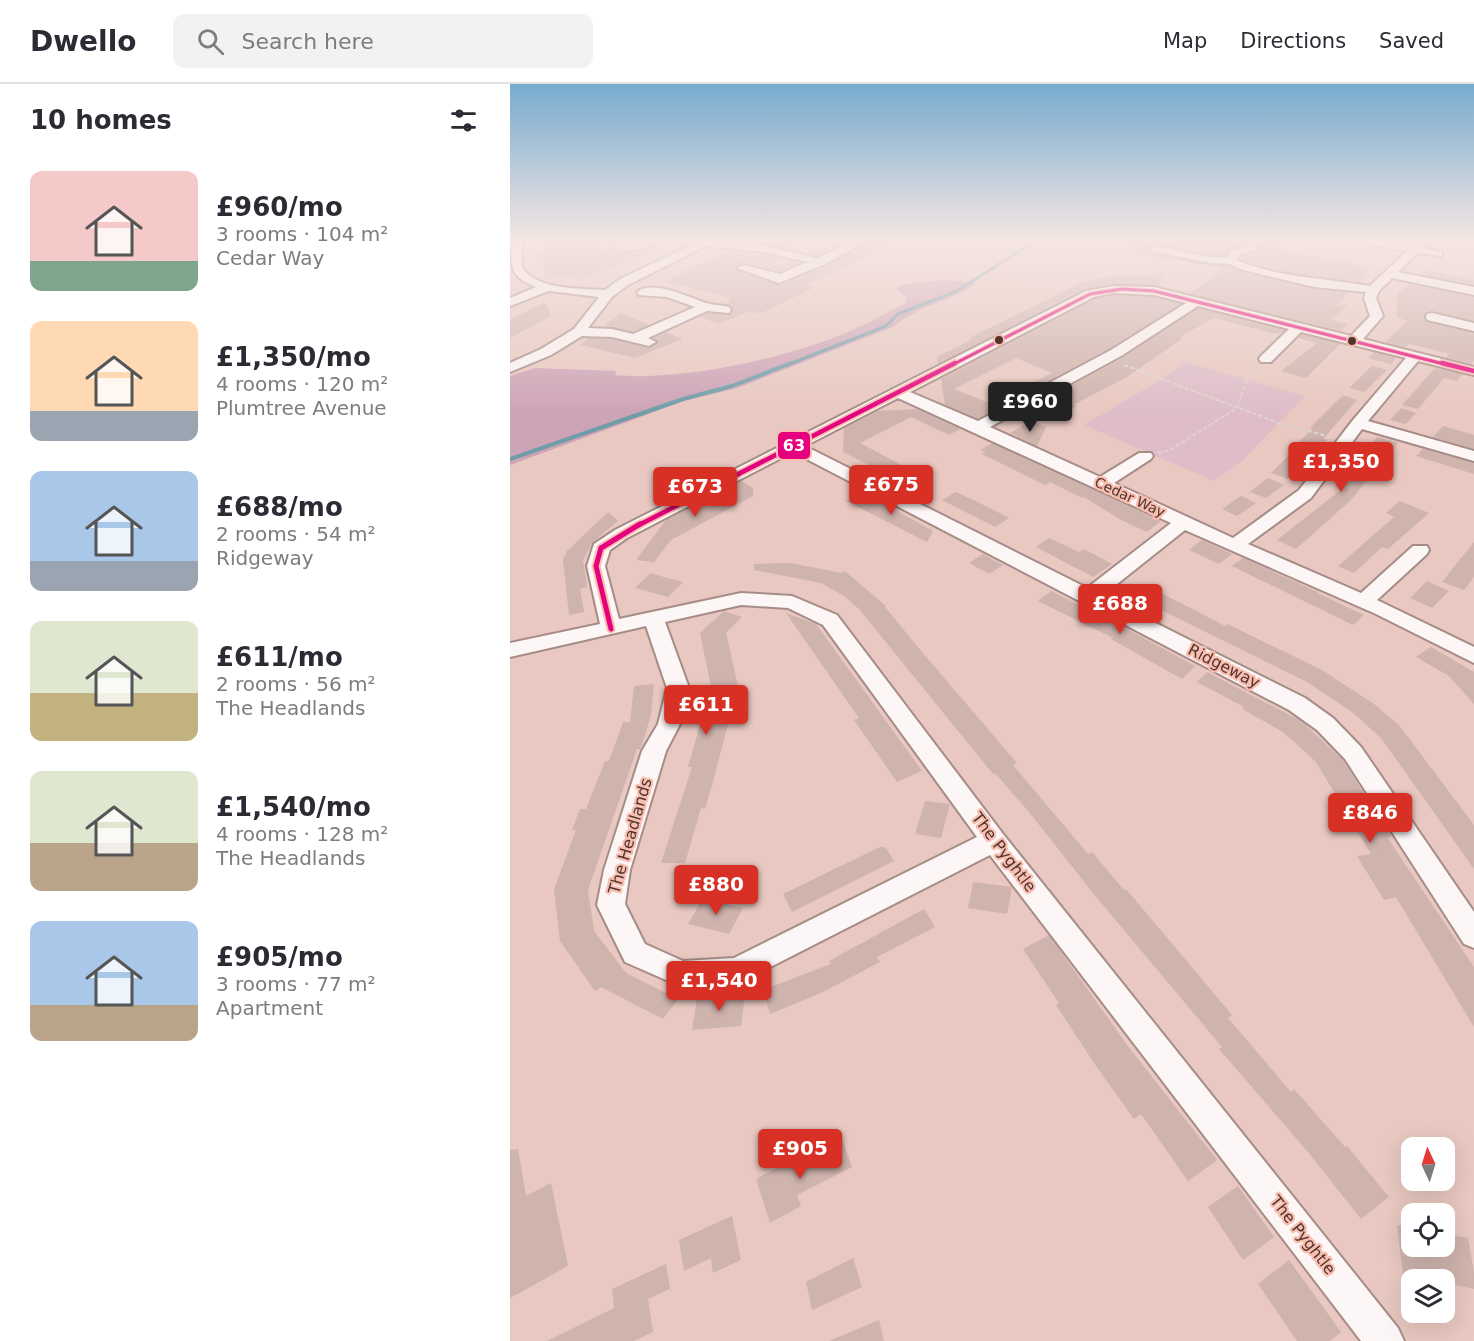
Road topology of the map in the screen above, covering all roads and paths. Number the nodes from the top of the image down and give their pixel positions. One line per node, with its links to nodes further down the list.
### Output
1 (605, 298): 12 (street)
2 (686, 298): 7 (street)
3 (1082, 298): 20 (street)
4 (1180, 298): 6 (street)
5 (1370, 298): 13 (street)
6 (1197, 301): 11 (street); 15 (street)
7 (705, 307): 8 (street); 12 (street)
8 (725, 310)
9 (1431, 317): 10 (street)
10 (1467, 322)
11 (1298, 327): 13 (street); 16 (street)
12 (579, 332): 17 (street)
13 (1355, 340): 14 (street)
14 (1415, 356): 18 (street); 22 (street)
15 (1105, 359): 21 (path); 23 (street)
16 (1266, 359)
17 (510, 368)
18 (1474, 371)
19 (1246, 379): 21 (path)
20 (897, 392): 23 (street, Cedar Way); 25 (street)
21 (1237, 408): 24 (path); 26 (path)
22 (1358, 423): 24 (street); 27 (street)
23 (980, 426): 28 (street, Cedar Way)
24 (1345, 441): 30 (street)
25 (793, 446): 32 (street, Ridgeway); 35 (street)
26 (1145, 456): 28 (street)
27 (1474, 456)
28 (1102, 483): 29 (street, Cedar Way)
29 (1184, 522): 30 (street, Cedar Way); 32 (street)
30 (1235, 545): 33 (street, Cedar Way)
31 (1420, 550): 33 (street)
32 (1088, 597): 39 (street, Ridgeway)
33 (1364, 601): 37 (street, Cedar Way)
34 (653, 617): 35 (street, The Pyghtle); 38 (street, The Pyghtle); 38 (street, The Headlands)
35 (611, 629): 36 (street, The Pyghtle)
36 (510, 650)
37 (1474, 656)
38 (994, 841): 40 (street, The Pyghtle)
39 (1474, 935)
40 (1386, 1341)

